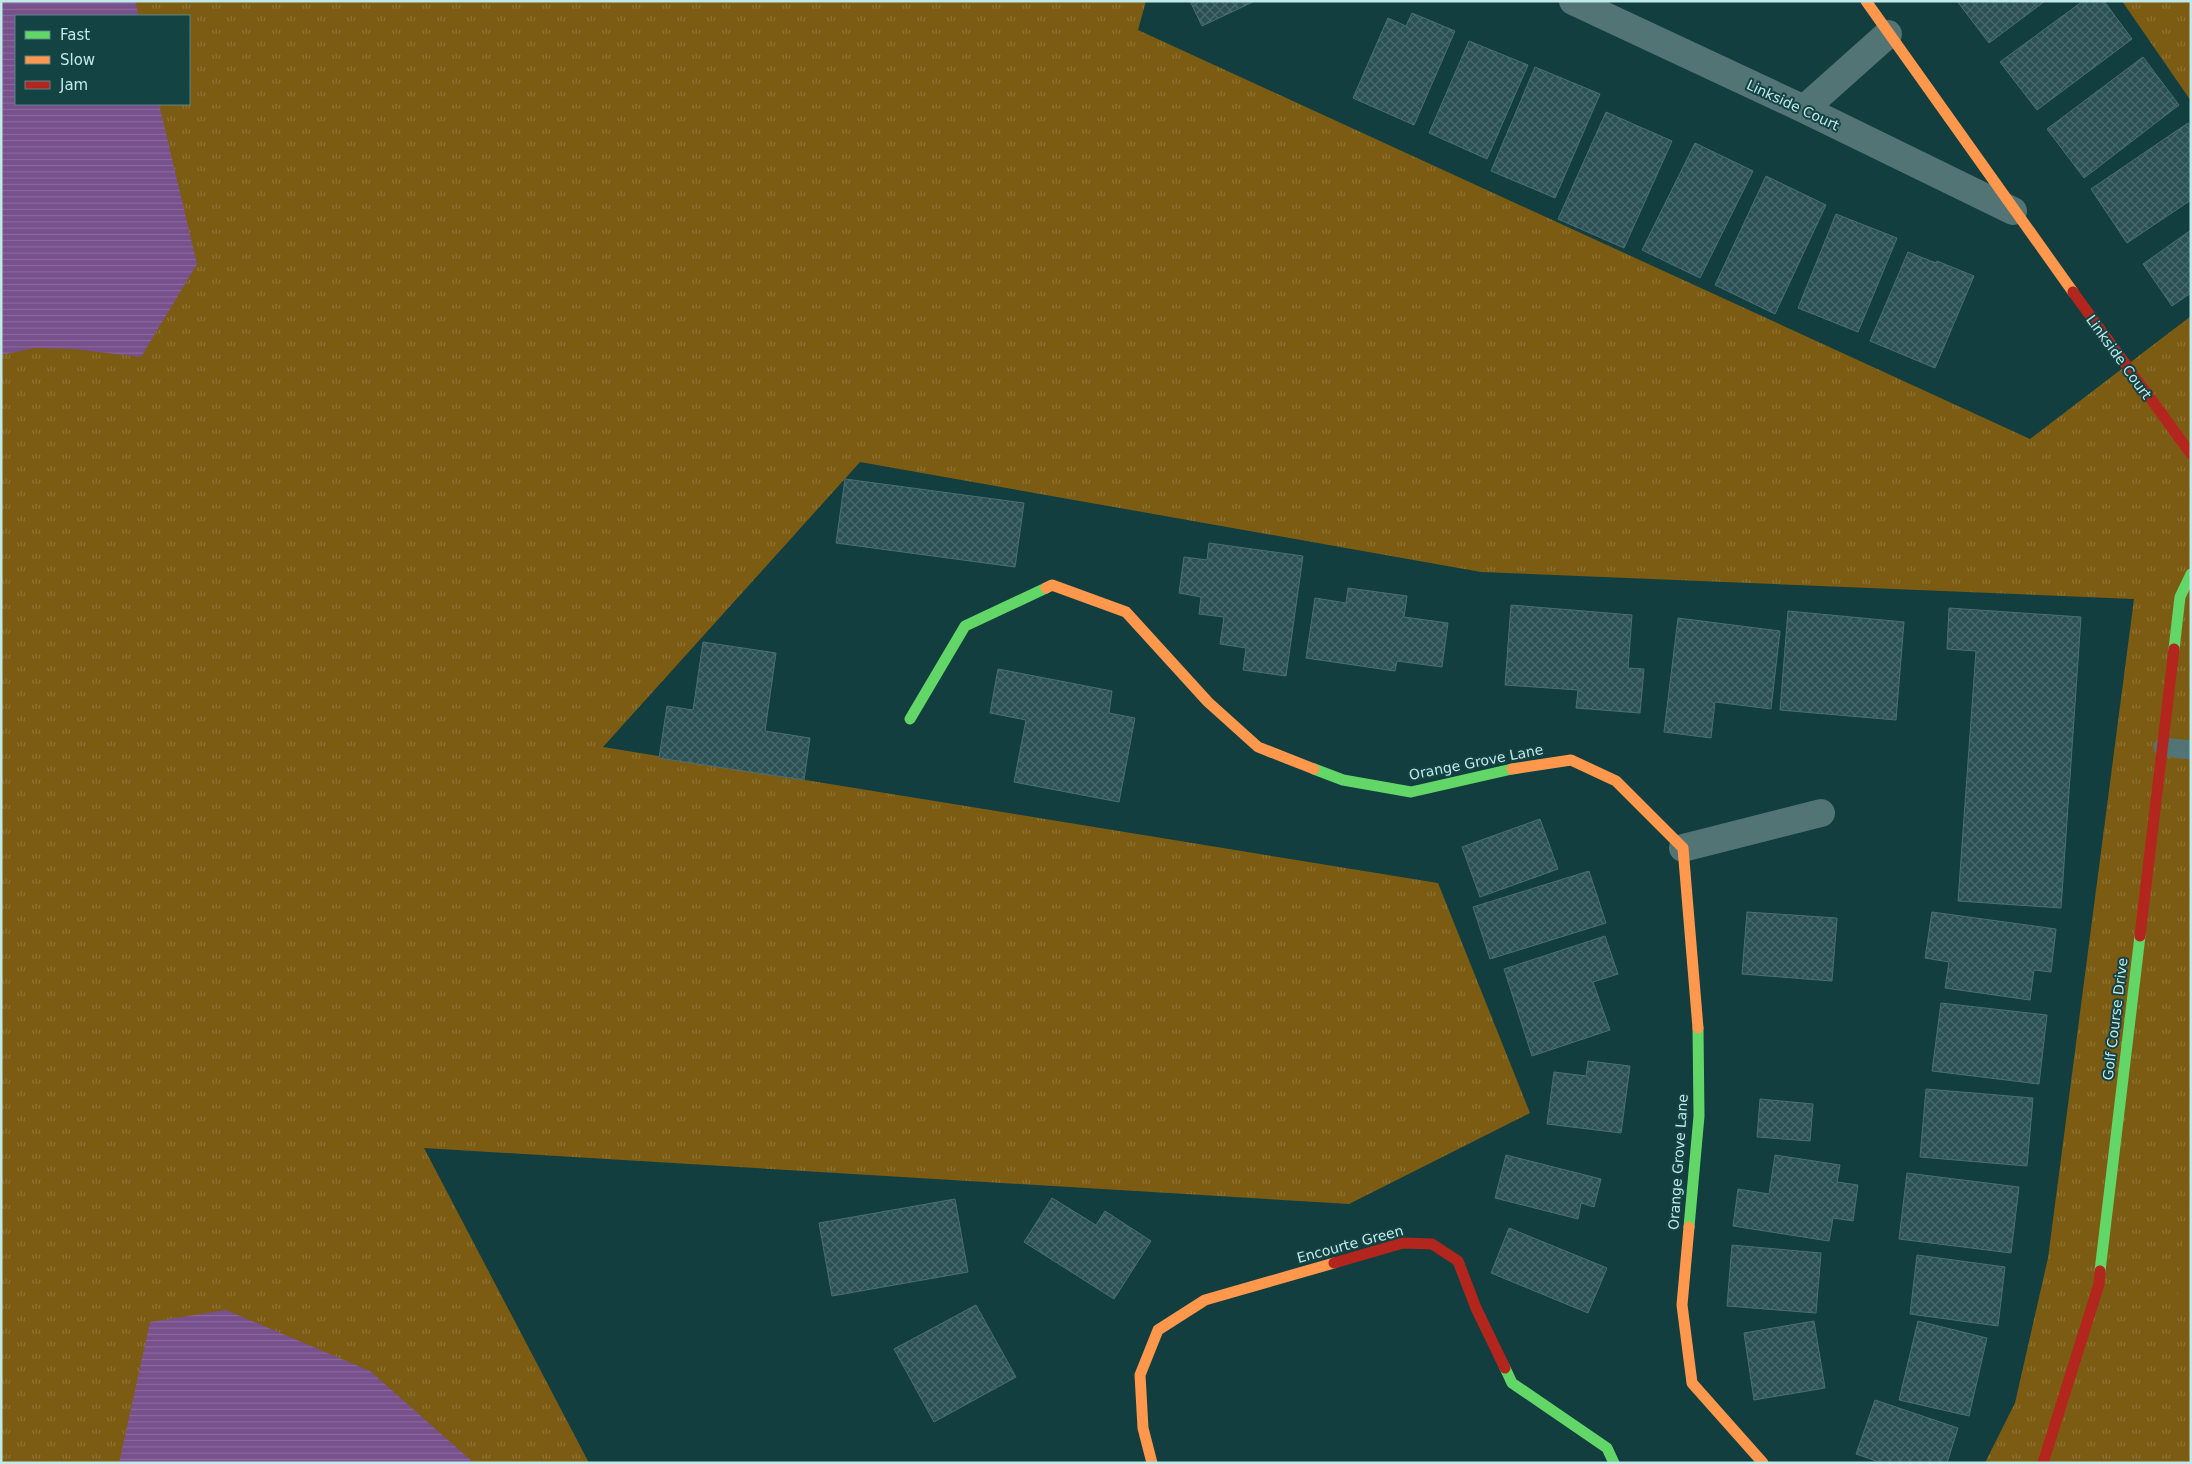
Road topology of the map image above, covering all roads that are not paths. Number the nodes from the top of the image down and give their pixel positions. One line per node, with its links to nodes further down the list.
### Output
1 (1573, 1): 4 (street, Linkside Court)
2 (1866, 1): 3 (street, Linkside Court)
3 (1888, 34): 4 (street); 5 (street, Linkside Court)
4 (1804, 109): 5 (street, Linkside Court)
5 (2013, 211): 6 (street, Linkside Court)
6 (2191, 454)
7 (2191, 574): 9 (street, Golf Course Drive)
8 (910, 719): 12 (street, Orange Grove Lane)
9 (2163, 747): 10 (lane); 16 (street, Golf Course Drive)
10 (2191, 750)
11 (1821, 813): 12 (street)
12 (1683, 848): 15 (street, Orange Grove Lane)
13 (1152, 1463): 14 (street, Encourte Green)
14 (1614, 1463)
15 (1763, 1463)
16 (2043, 1463)

